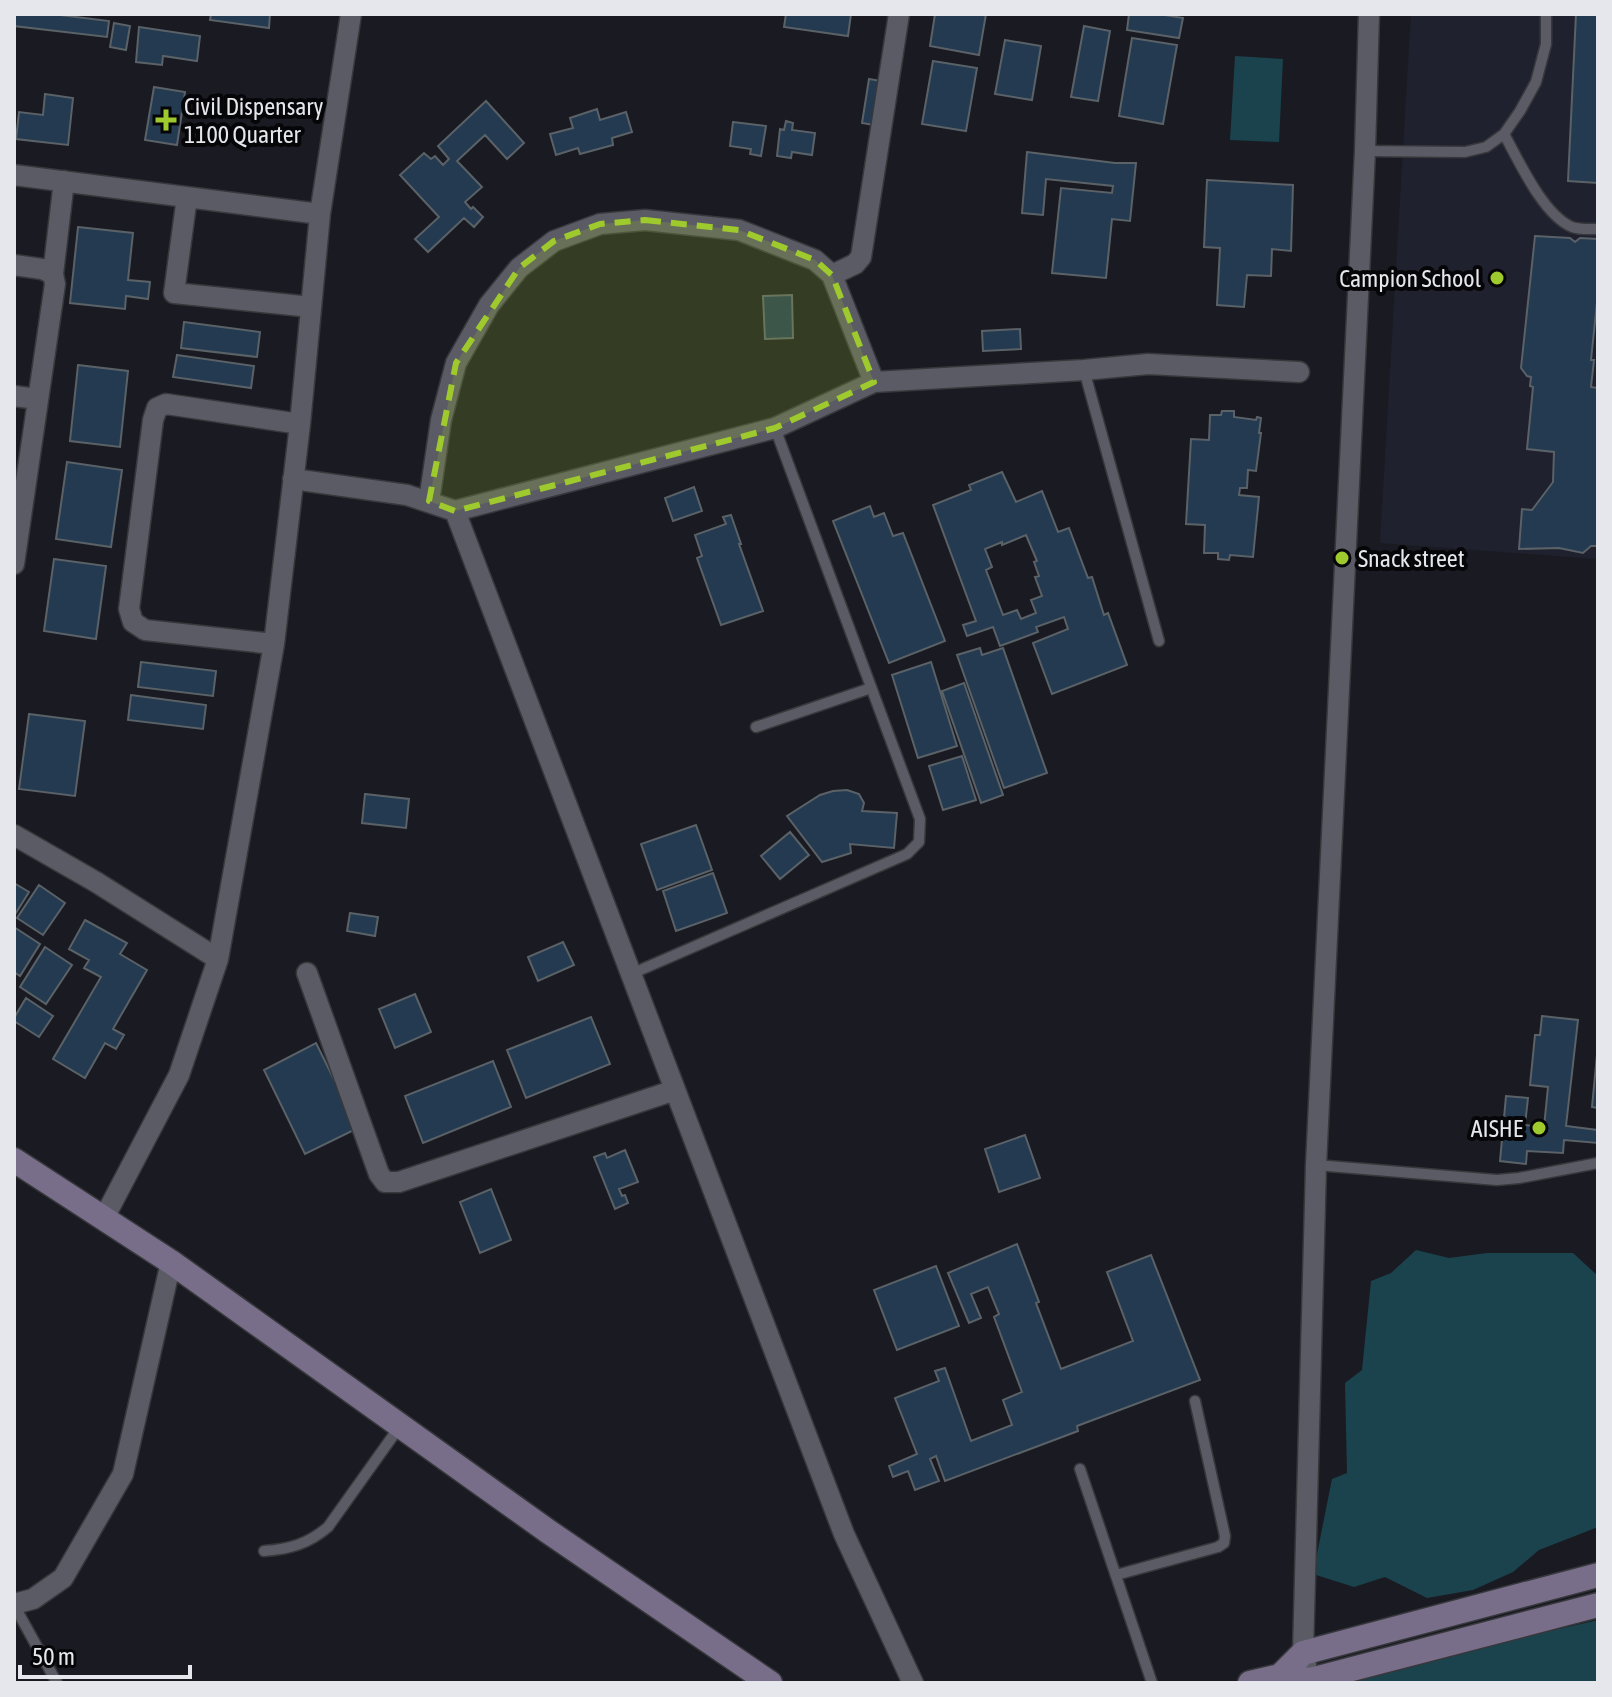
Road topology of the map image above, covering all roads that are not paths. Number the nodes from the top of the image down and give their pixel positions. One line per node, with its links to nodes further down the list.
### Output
1 (351, 14): 10 (street)
2 (899, 14): 14 (street)
3 (1369, 14): 6 (street)
4 (1546, 14): 5 (lane)
5 (1504, 134): 6 (lane); 11 (lane)
6 (1365, 151): 38 (street)
7 (14, 175): 8 (street)
8 (64, 181): 9 (street); 13 (street)
9 (187, 197): 10 (street); 15 (street)
10 (320, 214): 15 (street)
11 (1598, 229)
12 (14, 265): 13 (street)
13 (53, 274): 20 (street)
14 (832, 275): 18 (street); 24 (street)
15 (311, 307): 21 (street)
16 (1084, 370): 17 (street); 18 (street); 27 (lane)
17 (1299, 372)
18 (874, 382): 22 (street)
19 (14, 396): 20 (street)
20 (37, 399): 26 (street)
21 (300, 424): 23 (street); 28 (street)
22 (775, 428): 25 (street); 29 (lane)
23 (293, 479): 24 (street); 28 (street)
24 (429, 501): 25 (street)
25 (455, 511): 34 (street)
26 (14, 564)
27 (1159, 641)
28 (274, 644): 32 (street)
29 (871, 688): 30 (lane); 34 (lane)
30 (756, 727)
31 (14, 835): 32 (street)
32 (218, 959): 39 (street)
33 (307, 973): 35 (street)
34 (631, 974): 35 (street)
35 (675, 1090): 54 (street)
36 (14, 1160): 39 (street)
37 (1598, 1163): 38 (lane)
38 (1316, 1165): 49 (street)
39 (104, 1218): 40 (street)
40 (171, 1262): 42 (street); 47 (street)
41 (1195, 1401): 45 (lane)
42 (400, 1426): 44 (lane); 53 (street)
43 (1080, 1469): 45 (lane)
44 (264, 1551)
45 (1116, 1575): 55 (lane)
46 (1598, 1575): 49 (street)
47 (14, 1604): 52 (lane)
48 (1598, 1605): 51 (street)
49 (1303, 1653): 50 (street); 51 (street)
50 (1280, 1676): 51 (street); 56 (street)
51 (1310, 1680)
52 (57, 1683)
53 (770, 1683)
54 (913, 1683)
55 (1152, 1683)
56 (1250, 1683)

